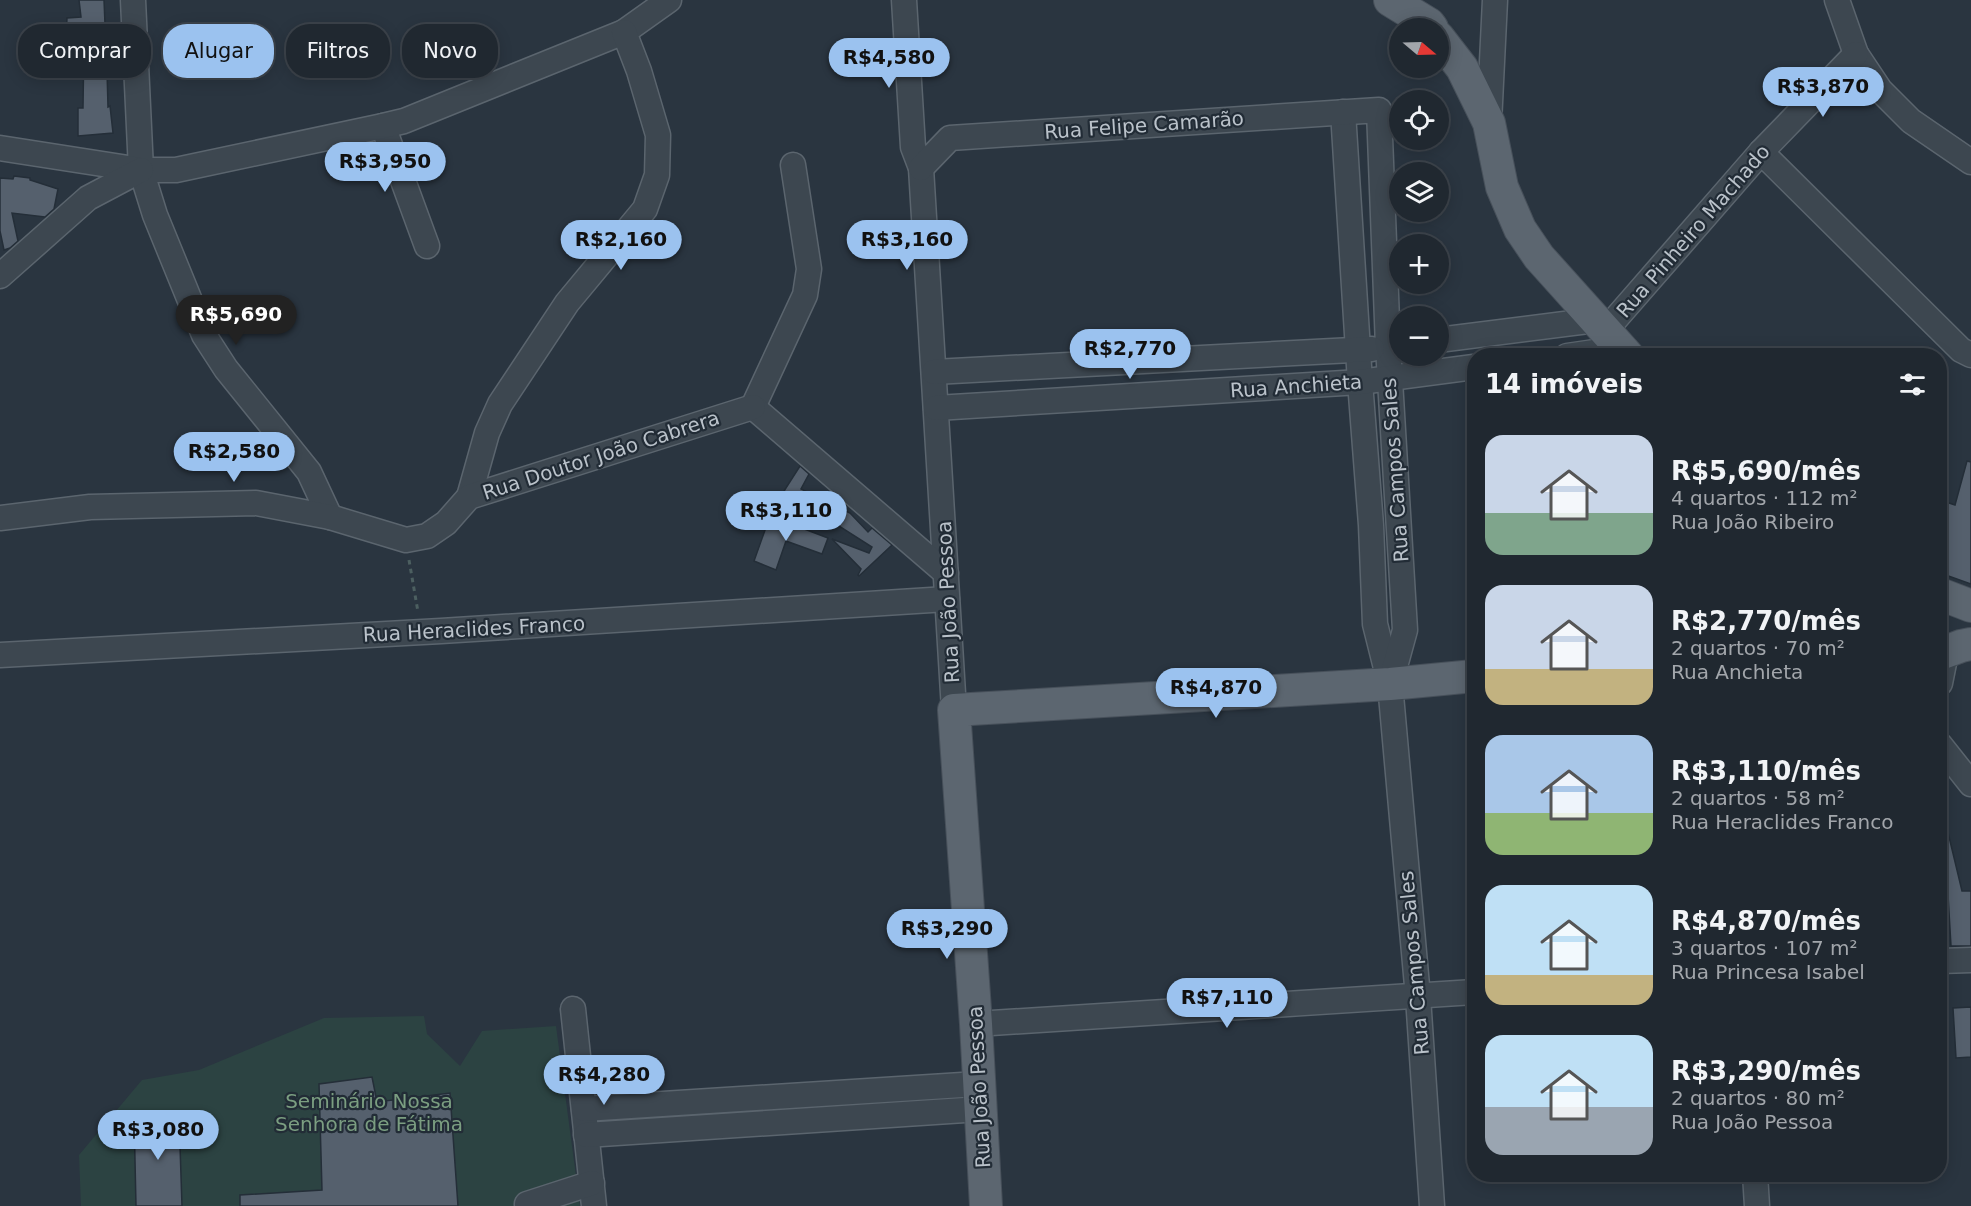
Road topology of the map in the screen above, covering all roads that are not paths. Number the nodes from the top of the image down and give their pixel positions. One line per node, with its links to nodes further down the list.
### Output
1 (133, 0): 20 (street)
2 (669, 0): 8 (street)
3 (904, 0): 19 (street, Rua João Pessoa)
4 (1390, 0): 7 (main road)
5 (1496, 0): 13 (street)
6 (1837, 0): 10 (street)
7 (1419, 18)
8 (624, 32): 14 (street); 39 (street)
9 (1449, 51): 13 (main road)
10 (1856, 54): 16 (street, Rua Pinheiro Machado); 17 (street)
11 (1379, 110): 12 (street, Rua Felipe Camarão); 23 (street, Rua Campos Sales)
12 (1343, 112): 19 (street, Rua Felipe Camarão); 28 (street, Rua Campos Sales)
13 (1489, 123): 24 (main road)
14 (383, 126): 20 (street); 21 (street)
15 (0, 148): 20 (street)
16 (1761, 152): 24 (street, Rua Pinheiro Machado); 29 (street)
17 (1971, 162)
18 (793, 165): 37 (street)
19 (921, 168): 33 (street, Rua João Pessoa)
20 (141, 170): 22 (street); 40 (street)
21 (427, 246)
22 (0, 276)
23 (1391, 306)
24 (1613, 339): 25 (street); 27 (street)
25 (1449, 340)
26 (1389, 347): 28 (street, Rua Anchieta)
27 (1589, 348)
28 (1358, 351): 30 (street, Rua Anchieta); 35 (street, Rua Campos Sales)
29 (1971, 356)
30 (1150, 362): 33 (street, Rua Anchieta); 36 (street)
31 (1391, 366): 34 (street, Rua Campos Sales)
32 (1467, 368): 34 (street, Rua Anchieta)
33 (934, 372): 38 (street, Rua João Pessoa)
34 (1389, 378): 35 (street, Rua Anchieta); 42 (street, Rua Campos Sales)
35 (1360, 382): 36 (street, Rua Anchieta); 43 (street, Rua Campos Sales)
36 (1153, 395): 38 (street, Rua Anchieta)
37 (753, 407): 39 (street, Rua Doutor João Cabrera); 44 (street)
38 (936, 408): 44 (street, Rua João Pessoa)
39 (469, 497): 40 (street, Rua Doutor João Cabrera)
40 (330, 517): 41 (street)
41 (0, 518)
42 (1399, 522): 43 (street); 51 (street, Rua Campos Sales)
43 (1371, 525): 51 (street, Rua Campos Sales)
44 (946, 573): 46 (street, Rua João Pessoa)
45 (1947, 597): 48 (main road)
46 (947, 599): 49 (street, Rua Heraclides Franco); 52 (street, Rua João Pessoa)
47 (1947, 604): 48 (main road)
48 (1971, 607)
49 (0, 655)
50 (1467, 677): 51 (main road)
51 (1390, 684): 52 (main road); 58 (street, Rua Campos Sales)
52 (954, 710): 60 (main road, Rua João Pessoa)
53 (1947, 754): 54 (street)
54 (1971, 784)
55 (1971, 960): 56 (street)
56 (1947, 961)
57 (1467, 993): 58 (street)
58 (1418, 997): 60 (street); 68 (street, Rua Campos Sales)
59 (573, 1009): 62 (street)
60 (976, 1024): 61 (main road, Rua João Pessoa)
61 (979, 1096): 62 (street); 63 (street); 67 (main road, Rua João Pessoa)
62 (584, 1109): 63 (street)
63 (586, 1135): 65 (street)
64 (1756, 1182): 69 (street)
65 (593, 1194): 66 (street)
66 (527, 1204)
67 (986, 1206)
68 (1432, 1206)
69 (1758, 1206)

